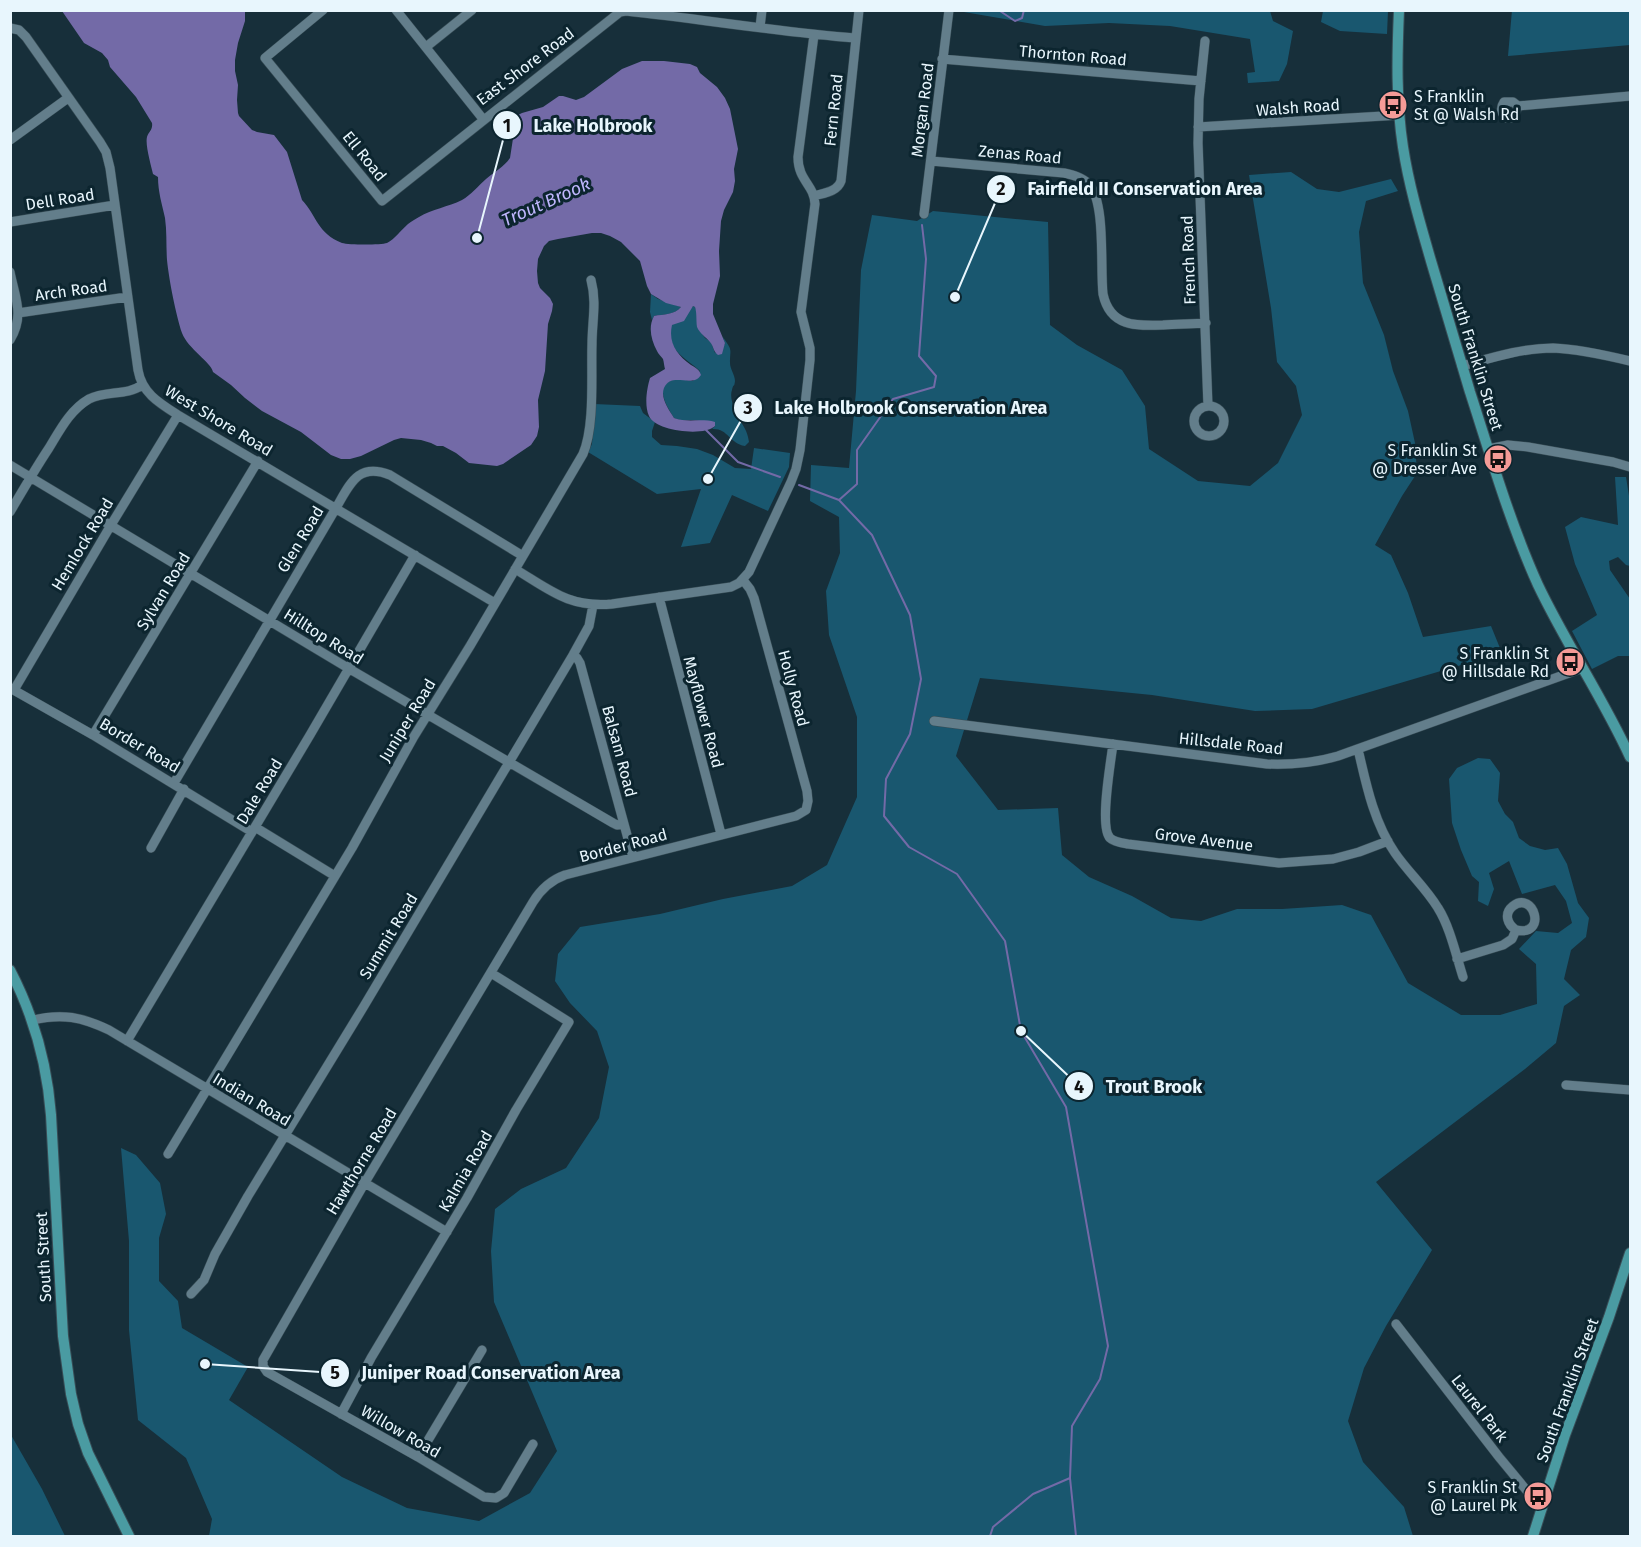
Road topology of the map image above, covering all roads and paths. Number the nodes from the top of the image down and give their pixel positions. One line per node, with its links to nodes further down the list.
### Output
1 (323, 10): 21 (street, Ell Road)
2 (396, 10): 14 (street, East Shore Road)
3 (472, 10): 14 (street)
4 (762, 10): 9 (street)
5 (859, 10): 12 (street, Fern Road)
6 (949, 10): 15 (street, Morgan Road)
7 (1399, 10): 20 (main road, South Franklin Street)
8 (670, 13): 9 (street, East Shore Road); 21 (street, East Shore Road)
9 (760, 27): 11 (street, East Shore Road)
10 (13, 29): 18 (street, West Shore Road)
11 (814, 35): 12 (street, East Shore Road); 25 (street)
12 (855, 38): 25 (street, Fern Road)
13 (1205, 41): 16 (street, French Road)
14 (426, 47): 21 (street, East Shore Road)
15 (942, 59): 16 (street, Thornton Road); 24 (street, Morgan Road)
16 (1201, 81): 22 (street, French Road)
17 (1630, 96): 19 (street)
18 (68, 98): 23 (street); 26 (street, West Shore Road)
19 (1518, 106)
20 (1400, 115): 22 (street, Walsh Road); 36 (main road, South Franklin Street)
21 (483, 119)
22 (1198, 128): 33 (street, French Road)
23 (10, 140)
24 (931, 161): 27 (street, Morgan Road); 33 (street, Zenas Road)
25 (814, 196): 52 (street)
26 (115, 205): 28 (street, Dell Road); 31 (street, West Shore Road)
27 (924, 214)
28 (10, 222)
29 (10, 272): 32 (street)
30 (591, 280): 49 (street, Juniper Road)
31 (127, 297): 32 (street, Arch Road); 37 (street, West Shore Road)
32 (18, 313): 34 (street)
33 (1206, 323): 38 (street, French Road)
34 (10, 340)
35 (1630, 361): 36 (street)
36 (1462, 366): 40 (main road, South Franklin Street)
37 (142, 385): 39 (street, West Shore Road); 44 (street)
38 (1208, 406)
39 (178, 415): 41 (street, West Shore Road); 47 (street, Hemlock Road)
40 (1488, 449): 43 (street); 59 (main road, South Franklin Street)
41 (258, 461): 45 (street, West Shore Road); 51 (street, Sylvan Road)
42 (10, 465): 44 (street, Hilltop Road)
43 (1630, 467)
44 (31, 477): 46 (street); 47 (street, Hilltop Road)
45 (336, 508): 48 (street, West Shore Road); 49 (street, Glen Road); 56 (street, Glen Road)
46 (10, 512)
47 (111, 525): 51 (street, Hilltop Road); 60 (street, Hemlock Road)
48 (415, 555): 54 (street, West Shore Road); 58 (street, Dale Road)
49 (523, 556): 50 (street, Juniper Road)
50 (515, 569): 54 (street, Juniper Road); 55 (street)
51 (191, 574): 56 (street, Hilltop Road); 63 (street, Sylvan Road)
52 (743, 580): 53 (street); 70 (street, Holly Road)
53 (659, 597): 55 (street); 73 (street, Mayflower Road)
54 (495, 603): 61 (street, Juniper Road)
55 (593, 605): 57 (street, Summit Road)
56 (269, 620): 58 (street, Hilltop Road); 68 (street, Glen Road)
57 (573, 655): 67 (street, Summit Road); 71 (street, Balsam Road)
58 (348, 668): 61 (street, Hilltop Road); 72 (street, Dale Road)
59 (1583, 668): 65 (street, Hillsdale Road); 66 (main road, South Franklin Street)
60 (12, 689): 63 (street, Border Road)
61 (427, 715): 67 (street, Hilltop Road); 77 (street, Juniper Road)
62 (934, 721): 64 (street, Hillsdale Road)
63 (93, 735): 68 (street, Border Road)
64 (1113, 744): 65 (street, Hillsdale Road); 74 (street, Grove Avenue)
65 (1358, 749): 74 (street)
66 (1630, 757)
67 (510, 762): 71 (street, Hilltop Road); 88 (street, Summit Road)
68 (174, 783): 69 (street, Border Road)
69 (184, 789): 72 (street, Border Road); 75 (street)
70 (807, 807): 73 (street, Border Road)
71 (624, 824): 76 (street, Balsam Road)
72 (253, 829): 77 (street, Border Road); 84 (street, Dale Road)
73 (721, 834): 76 (street, Border Road)
74 (1388, 842): 79 (street)
75 (151, 848)
76 (633, 857): 81 (street, Border Road)
77 (335, 876): 86 (street, Juniper Road)
78 (1516, 930): 79 (street)
79 (1457, 960): 82 (street)
80 (11, 973): 83 (main road, South Street)
81 (491, 973): 90 (street, Hawthorne Road); 91 (street, Kalmia Road)
82 (1463, 977)
83 (33, 1020): 84 (street, Indian Road); 102 (main road, South Street)
84 (127, 1041): 86 (street, Indian Road)
85 (1566, 1085): 87 (street)
86 (206, 1089): 88 (street, Indian Road); 89 (street, Juniper Road)
87 (1630, 1090)
88 (285, 1136): 90 (street, Indian Road); 94 (street, Summit Road)
89 (168, 1154)
90 (364, 1184): 91 (street, Indian Road); 97 (street, Hawthorne Road)
91 (447, 1232): 98 (street, Kalmia Road)
92 (1630, 1253): 93 (main road, South Franklin Street)
93 (1629, 1266): 101 (main road, South Franklin Street)
94 (191, 1294)
95 (1396, 1324): 101 (street, Laurel Park)
96 (482, 1350): 100 (street)
97 (263, 1366): 98 (street, Willow Road)
98 (341, 1414): 100 (street, Willow Road)
99 (533, 1444): 100 (street, Willow Road)
100 (418, 1457)
101 (1542, 1509): 103 (main road, South Franklin Street)
102 (129, 1536)
103 (1533, 1536)

